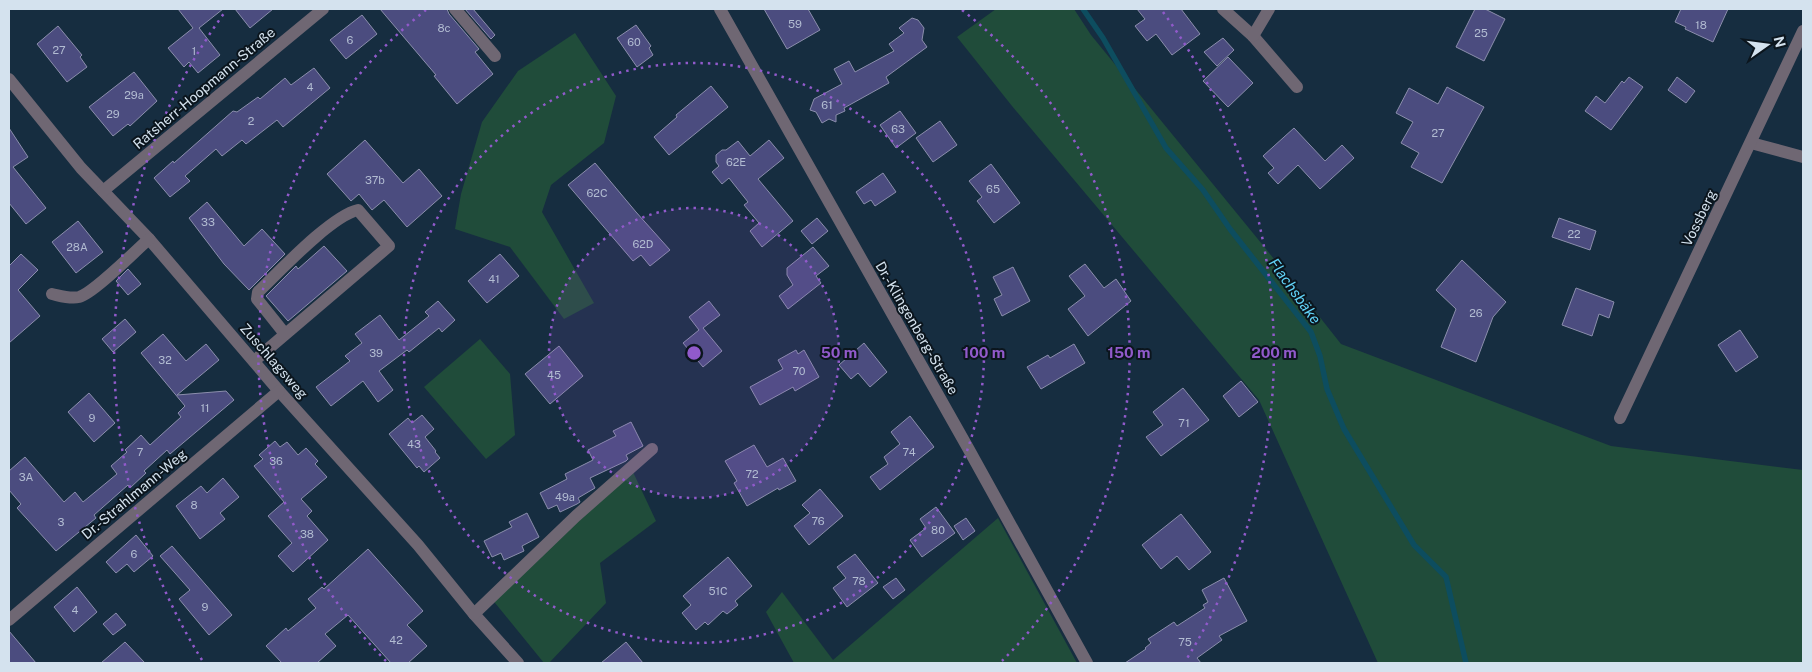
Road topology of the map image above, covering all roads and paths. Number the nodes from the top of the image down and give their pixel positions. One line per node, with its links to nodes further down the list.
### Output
1 (323, 9): 13 (street, Ratsherr-Hoopmann-Straße)
2 (455, 9): 8 (street)
3 (720, 9): 24 (street, Dr.-Klingenberg-Straße)
4 (1223, 9): 7 (street)
5 (1269, 9): 7 (street)
6 (1803, 31): 11 (street, Vossberg)
7 (1253, 36): 10 (street)
8 (495, 56)
9 (9, 79): 13 (street, Zuschlagsweg)
10 (1297, 87)
11 (1751, 143): 12 (street); 19 (street, Vossberg)
12 (1803, 157)
13 (103, 191): 14 (street, Zuschlagsweg)
14 (149, 239): 15 (street); 17 (street, Zuschlagsweg)
15 (52, 294)
16 (284, 334): 16 (street); 17 (street)
17 (254, 360): 18 (street, Zuschlagsweg)
18 (279, 390): 21 (street, Zuschlagsweg); 22 (street, Dr.-Strahlmann-Weg)
19 (1620, 418)
20 (652, 449): 21 (street)
21 (474, 614): 23 (street, Zuschlagsweg)
22 (9, 620)
23 (518, 663)
24 (1087, 663)

